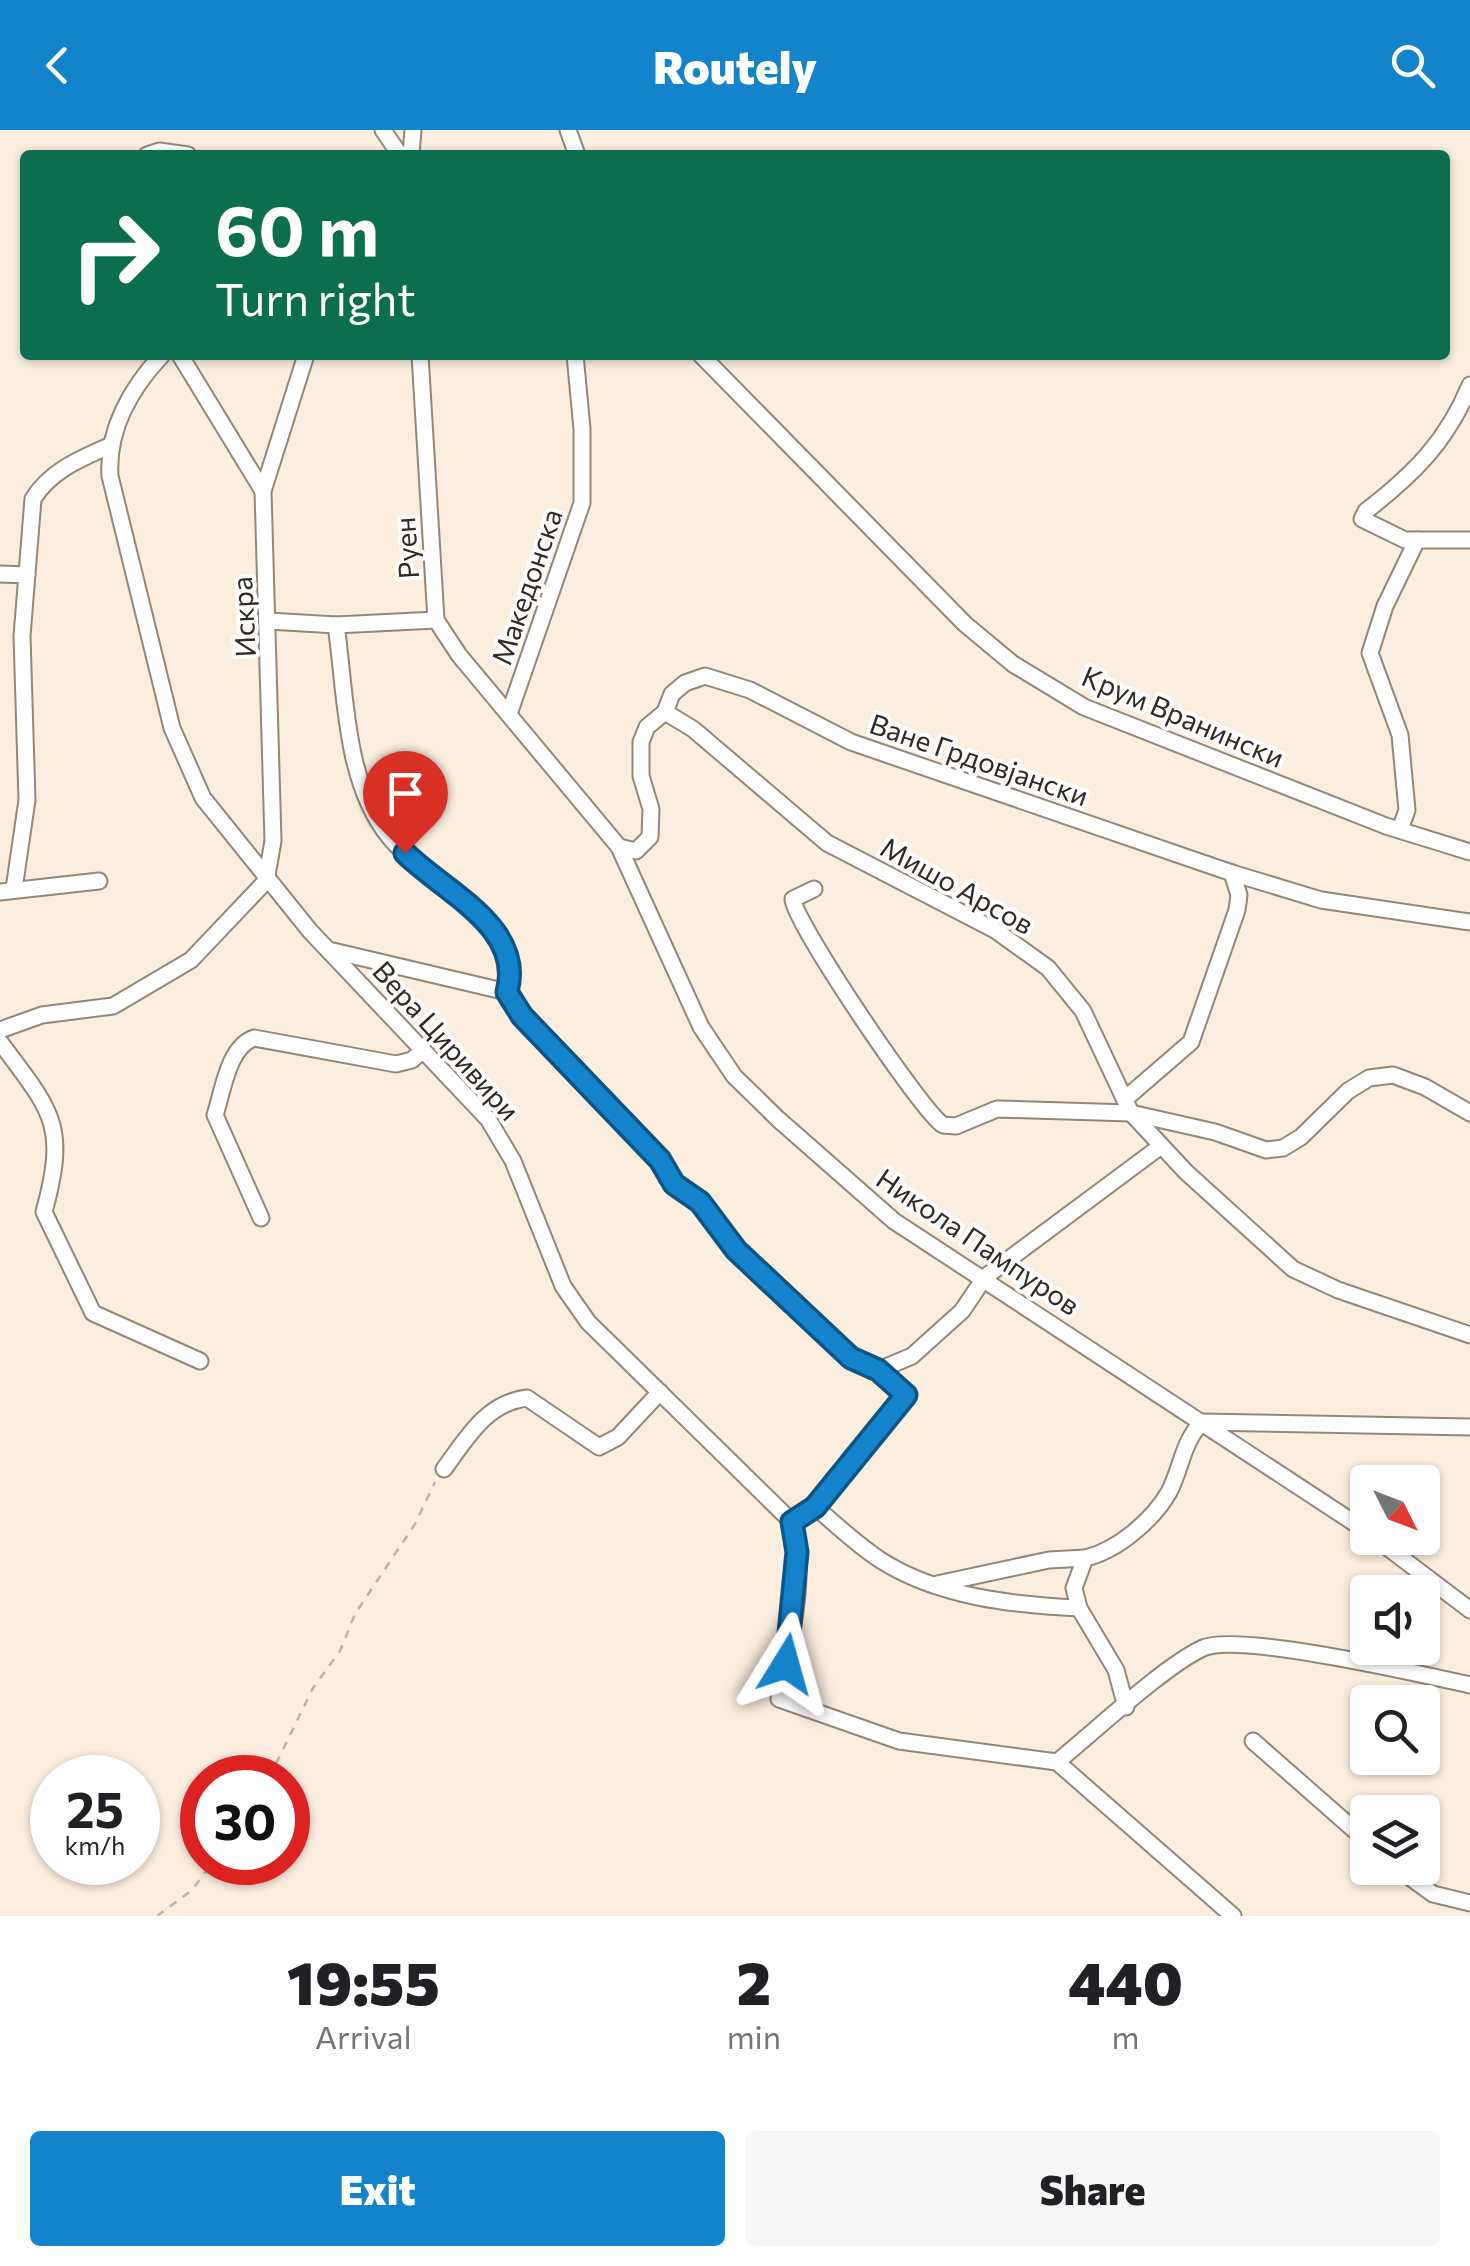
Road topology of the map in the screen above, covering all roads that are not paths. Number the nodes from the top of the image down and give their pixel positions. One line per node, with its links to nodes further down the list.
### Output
1 (158, 360): 8 (street)
2 (183, 360): 9 (street)
3 (304, 360): 9 (street, Искра)
4 (420, 360): 14 (street, Руен)
5 (575, 360): 18 (street, Македонска)
6 (707, 360): 19 (street, Крум Вранински)
7 (1470, 385): 10 (street)
8 (109, 446): 13 (street); 24 (street, Вера Циривири)
9 (263, 490): 15 (street, Искра)
10 (1417, 540): 11 (street); 19 (street)
11 (1470, 540)
12 (0, 574): 13 (street)
13 (27, 575): 26 (street)
14 (436, 620): 16 (street); 18 (street)
15 (269, 621): 16 (street); 24 (street, Искра)
16 (336, 624): 29 (street)
17 (665, 712): 20 (street, Ване Грдовјански); 22 (street, Ване Грдовјански); 33 (street, Мишо Арсов)
18 (509, 714): 20 (street, Никола Пампуров)
19 (1400, 830): 21 (street, Крум Вранински)
20 (619, 848): 37 (street, Никола Пампуров)
21 (1470, 852)
22 (1232, 873): 27 (street, Ване Грдовјански); 33 (street)
23 (99, 881): 26 (street)
24 (266, 881): 28 (street, Вера Циривири); 30 (street)
25 (814, 889): 33 (street)
26 (7, 890)
27 (1470, 922)
28 (329, 950): 29 (street); 32 (street, Вера Циривири)
29 (507, 992): 40 (street)
30 (0, 1030)
31 (0, 1042): 39 (street)
32 (424, 1050): 36 (street); 41 (street, Вера Циривири)
33 (1128, 1106): 34 (street); 35 (street, Мишо Арсов)
34 (1470, 1114)
35 (1161, 1146): 37 (street); 38 (street, Мишо Арсов)
36 (261, 1218)
37 (985, 1277): 40 (street); 42 (street, Никола Пампуров)
38 (1470, 1336)
39 (200, 1361)
40 (878, 1370): 45 (street)
41 (660, 1392): 44 (street); 47 (street, Вера Циривири)
42 (1202, 1422): 43 (street); 46 (street, Никола Пампуров); 49 (street)
43 (1470, 1427)
44 (444, 1469)
45 (815, 1507): 47 (street); 50 (street)
46 (1350, 1520)
47 (792, 1522): 56 (street)
48 (1397, 1555): 52 (street)
49 (1085, 1558): 50 (street); 51 (street)
50 (934, 1585): 51 (street)
51 (1078, 1608): 54 (street)
52 (1470, 1610)
53 (1470, 1685): 54 (street)
54 (1126, 1707): 56 (street)
55 (1253, 1741): 57 (street)
56 (1057, 1762): 60 (street)
57 (1350, 1826)
58 (1421, 1885): 59 (street)
59 (1470, 1904)
60 (1233, 1916)

